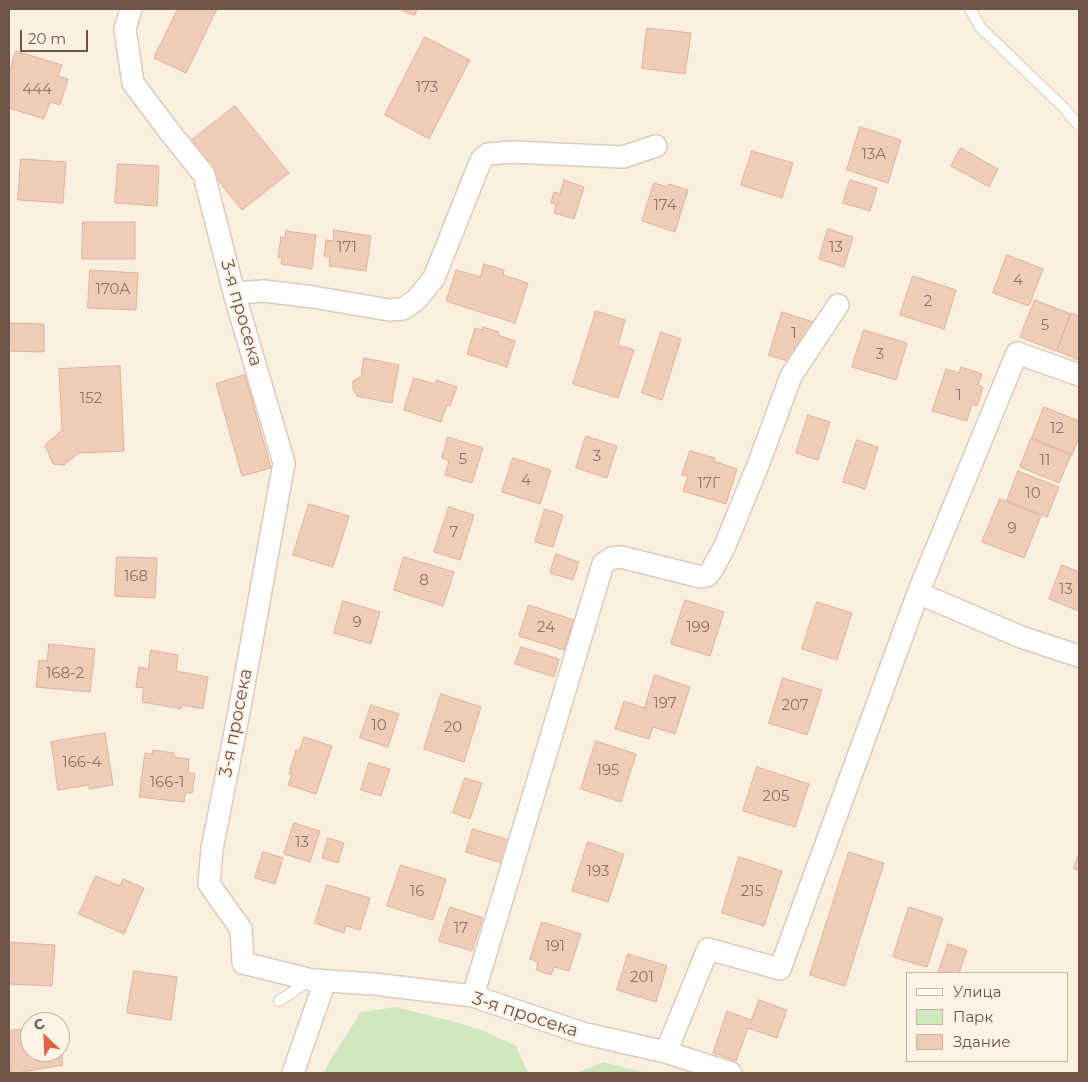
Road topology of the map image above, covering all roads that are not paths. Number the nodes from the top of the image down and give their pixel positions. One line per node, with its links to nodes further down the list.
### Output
1 (131, 9): 5 (street, 3-я просека)
2 (970, 9): 3 (lane)
3 (1079, 126)
4 (656, 146): 5 (street)
5 (234, 293): 10 (street, 3-я просека)
6 (838, 305): 11 (street)
7 (1079, 375): 8 (street)
8 (918, 593): 9 (street); 13 (street)
9 (1079, 656)
10 (318, 980): 11 (street, 3-я просека); 12 (lane); 14 (street)
11 (473, 996): 13 (street, 3-я просека)
12 (279, 1001)
13 (666, 1052): 15 (street, 3-я просека)
14 (294, 1073)
15 (731, 1073)

